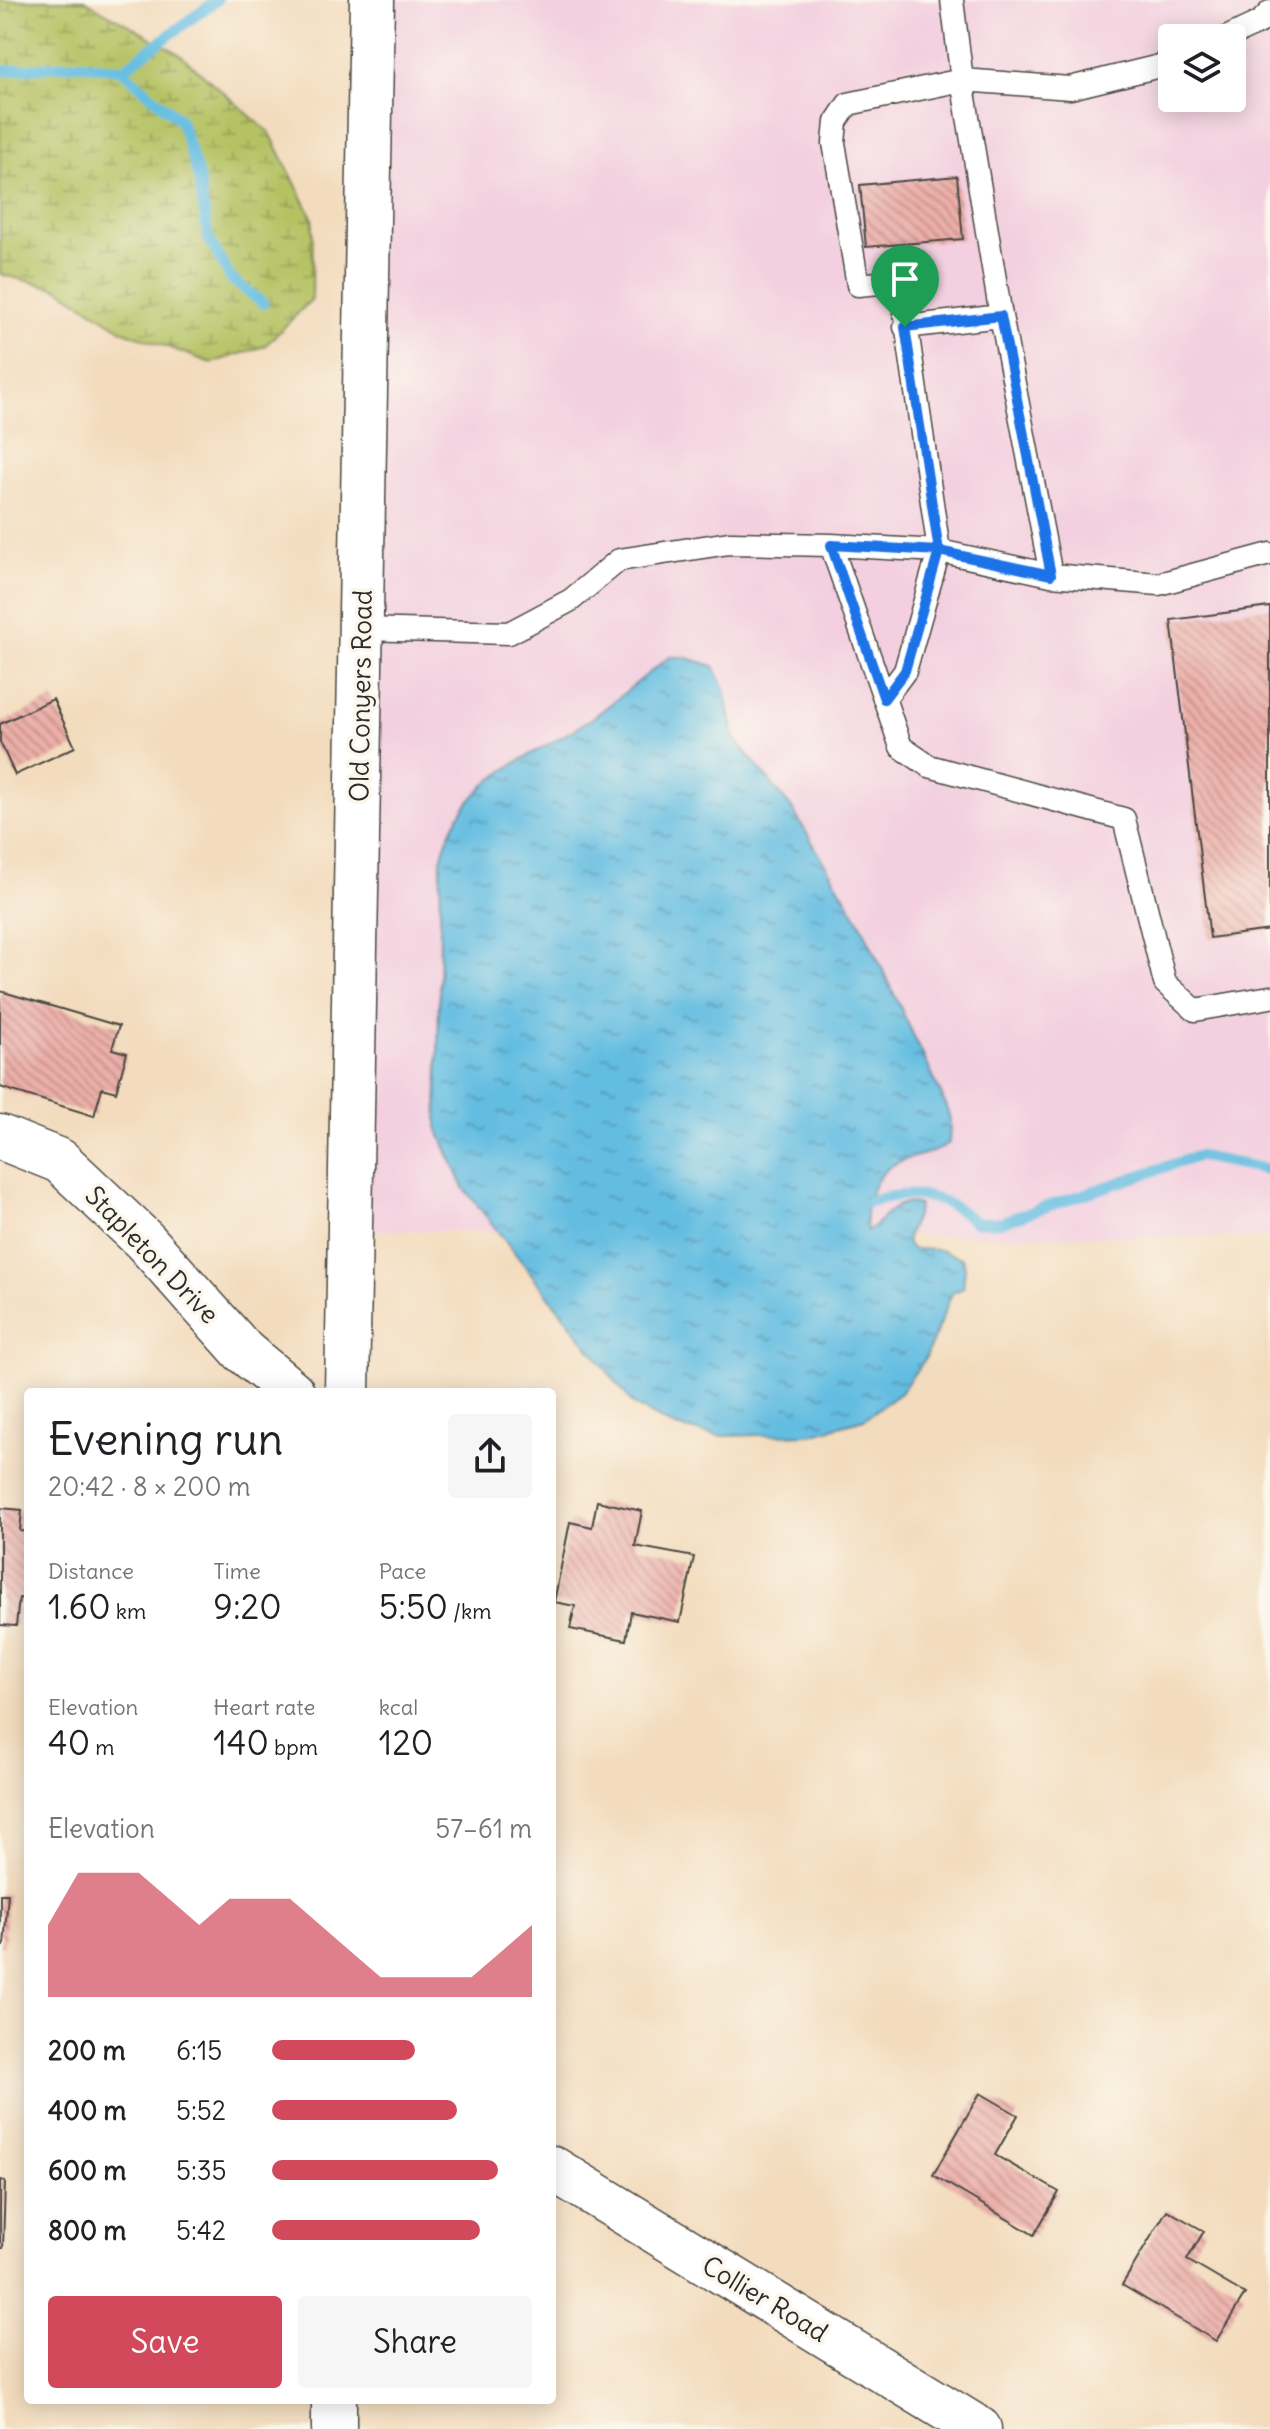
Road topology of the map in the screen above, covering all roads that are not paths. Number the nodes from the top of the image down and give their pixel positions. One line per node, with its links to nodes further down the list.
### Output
1 (372, 0): 13 (street, Old Conyers Road)
2 (952, 0): 6 (lane)
3 (1270, 12): 4 (lane)
4 (1246, 29)
5 (1158, 66): 6 (lane)
6 (962, 80): 7 (lane); 8 (lane)
7 (1001, 316): 8 (lane); 12 (lane)
8 (905, 327): 10 (lane)
9 (831, 545): 10 (lane); 13 (lane); 14 (lane)
10 (939, 551): 12 (lane); 14 (lane)
11 (1270, 554): 12 (lane)
12 (1051, 575)
13 (362, 629): 18 (street, Old Conyers Road)
14 (884, 699): 15 (lane)
15 (1270, 997)
16 (0, 1137): 17 (street, Stapleton Drive)
17 (287, 1388)
18 (347, 1388)
19 (556, 2170): 22 (street, Collier Road)
20 (334, 2404): 21 (street)
21 (334, 2429)
22 (979, 2429)

